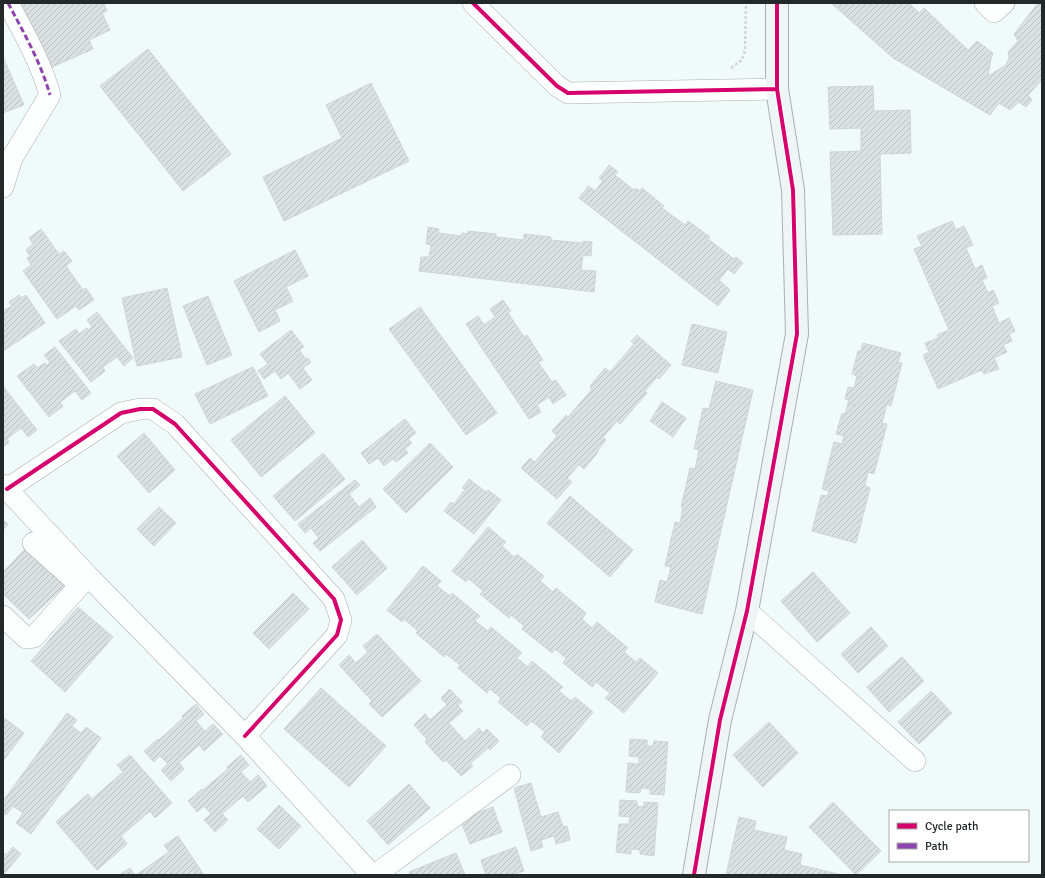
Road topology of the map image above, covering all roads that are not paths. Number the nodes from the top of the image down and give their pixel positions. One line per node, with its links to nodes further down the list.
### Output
1 (8, 3): 7 (street)
2 (473, 3): 6 (street)
3 (777, 3): 6 (street)
4 (985, 3): 5 (street)
5 (1004, 3)
6 (777, 88): 11 (street)
7 (3, 187)
8 (5, 487): 10 (street); 13 (street)
9 (33, 543): 10 (street)
10 (84, 581): 12 (street); 13 (street)
11 (747, 611): 14 (street); 18 (street)
12 (3, 616)
13 (245, 736): 16 (street)
14 (915, 761)
15 (510, 775): 17 (street)
16 (372, 875)
17 (375, 875)
18 (694, 875)

